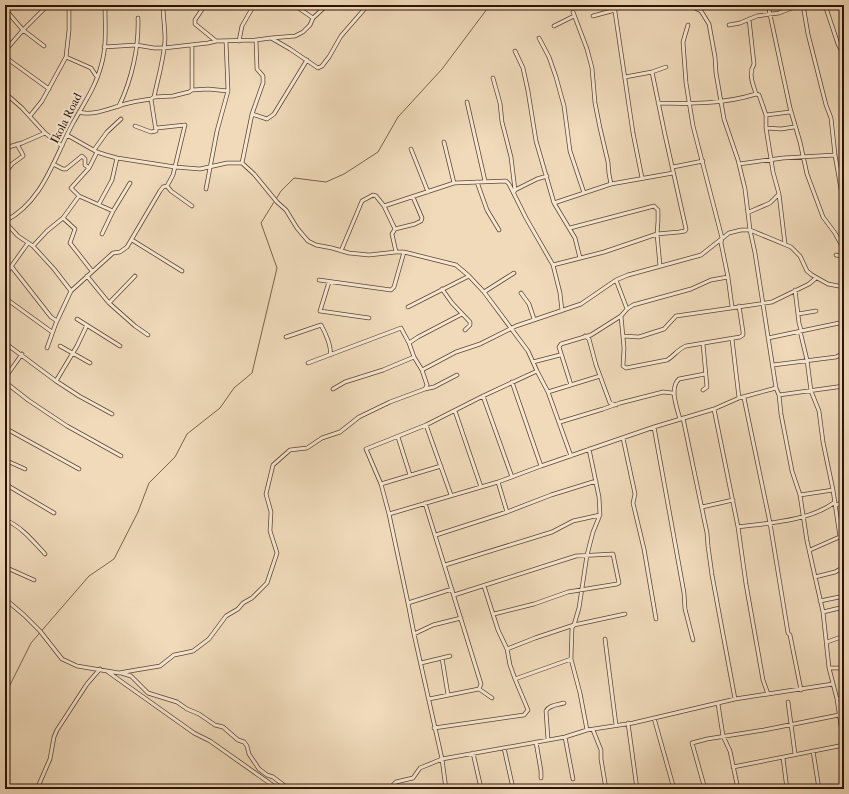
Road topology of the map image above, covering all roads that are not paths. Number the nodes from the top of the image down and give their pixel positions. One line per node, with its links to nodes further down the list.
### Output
1 (48, 5): 29 (street)
2 (69, 5): 45 (street)
3 (105, 5): 39 (street, Ikola Road)
4 (163, 5): 40 (street)
5 (204, 5): 33 (street)
6 (254, 5): 35 (street)
7 (294, 5): 16 (street)
8 (327, 5): 24 (street)
9 (368, 5): 46 (street)
10 (614, 5): 18 (street)
11 (689, 5): 60 (street)
12 (768, 5): 20 (street)
13 (799, 5): 20 (street)
14 (803, 5): 81 (street)
15 (825, 5): 43 (street)
16 (300, 6): 24 (street)
17 (5, 9): 29 (street)
18 (615, 10): 22 (street); 50 (street)
19 (572, 12): 21 (street)
20 (770, 15): 25 (street); 64 (street)
21 (574, 16): 28 (street); 103 (street)
22 (593, 16)
23 (138, 18): 36 (street)
24 (313, 18): 30 (street)
25 (749, 19): 27 (street); 56 (street)
26 (688, 25): 61 (street)
27 (729, 25)
28 (554, 26)
29 (23, 30): 38 (street); 41 (street)
30 (271, 38): 32 (street); 46 (street)
31 (539, 38): 108 (street)
32 (256, 40): 35 (street); 65 (street)
33 (216, 41): 34 (street); 37 (street)
34 (226, 41): 35 (street); 54 (street)
35 (239, 41)
36 (136, 45): 39 (street); 40 (street); 62 (street)
37 (192, 45): 40 (street); 53 (street)
38 (44, 46)
39 (104, 47): 49 (street, Ikola Road)
40 (164, 48): 57 (street)
41 (5, 51)
42 (515, 51): 97 (street)
43 (844, 56)
44 (5, 57): 52 (street)
45 (66, 57): 49 (street); 52 (street)
46 (307, 60): 65 (street)
47 (666, 67): 48 (street)
48 (652, 72): 50 (street); 59 (street)
49 (97, 77): 63 (street, Ikola Road)
50 (625, 77): 98 (street)
51 (493, 78): 106 (street)
52 (49, 89): 67 (street)
53 (192, 90): 54 (street); 57 (street)
54 (228, 91): 90 (street)
55 (5, 93): 67 (street)
56 (756, 94): 60 (street); 66 (street)
57 (152, 98): 62 (street); 71 (street)
58 (467, 102): 99 (street)
59 (658, 102): 61 (street); 92 (street)
60 (722, 102): 61 (street); 88 (street)
61 (690, 104): 85 (street)
62 (119, 106): 63 (street)
63 (79, 112): 74 (street, Ikola Road)
64 (790, 112): 66 (street); 70 (street)
65 (252, 114): 86 (street)
66 (766, 115): 72 (street)
67 (30, 116): 73 (street)
68 (121, 119): 80 (street)
69 (135, 126): 71 (street)
70 (794, 127): 72 (street); 82 (street)
71 (157, 128): 89 (street)
72 (766, 128): 84 (street)
73 (45, 133): 76 (street); 77 (street)
74 (67, 135): 77 (street, Ikola Road); 80 (street)
75 (444, 142): 102 (street)
76 (16, 144): 78 (street); 95 (street)
77 (62, 146): 87 (street, Ikola Road)
78 (5, 148)
79 (411, 149): 107 (street)
80 (95, 151): 83 (street); 91 (street)
81 (835, 155): 82 (street); 94 (street)
82 (803, 157): 84 (street); 134 (street)
83 (117, 158): 89 (street); 114 (street)
84 (771, 159): 88 (street); 109 (street)
85 (702, 161): 92 (street); 129 (street)
86 (242, 163): 90 (street); 135 (street)
87 (53, 164): 91 (street); 122 (street, Ikola Road)
88 (739, 164): 120 (street)
89 (175, 167): 90 (street); 104 (street)
90 (209, 167): 105 (street)
91 (89, 168): 110 (street)
92 (673, 168): 96 (street)
93 (844, 170): 94 (street)
94 (838, 172): 118 (street)
95 (5, 173)
96 (673, 173): 98 (street); 128 (street)
97 (547, 176): 106 (street); 113 (street)
98 (642, 178): 103 (street)
99 (485, 181): 100 (street); 106 (street)
100 (477, 182): 102 (street); 125 (street)
101 (130, 183): 119 (street)
102 (454, 183): 107 (street)
103 (611, 184): 108 (street)
104 (167, 186): 115 (street); 130 (street)
105 (206, 189)
106 (514, 191): 141 (street)
107 (428, 192): 111 (street)
108 (584, 193): 113 (street)
109 (779, 194): 112 (street); 117 (street)
110 (79, 196): 114 (street); 121 (street)
111 (413, 197): 116 (street); 124 (street)
112 (774, 201): 117 (street); 120 (street)
113 (554, 203): 123 (street)
114 (99, 204): 119 (street)
115 (192, 206)
116 (384, 206): 124 (street); 135 (street)
117 (781, 206): 132 (street)
118 (844, 206)
119 (113, 211): 127 (street)
120 (749, 212): 126 (street)
121 (63, 218): 133 (street); 146 (street)
122 (5, 222): 131 (street)
123 (570, 228): 128 (street); 140 (street)
124 (395, 229): 136 (street)
125 (499, 230)
126 (750, 230): 129 (street); 132 (street); 165 (street)
127 (102, 234)
128 (656, 234): 140 (street); 143 (street)
129 (722, 238): 143 (street); 152 (street)
130 (132, 240): 145 (street); 146 (street)
131 (28, 243): 133 (street); 144 (street)
132 (785, 244): 153 (street)
133 (34, 246): 159 (street)
134 (844, 250)
135 (340, 251): 136 (street)
136 (396, 252): 137 (street)
137 (404, 252): 151 (street); 156 (street)
138 (836, 255): 139 (street)
139 (844, 257)
140 (580, 258): 141 (street)
141 (553, 265): 171 (street)
142 (5, 266): 144 (street)
143 (660, 266): 155 (street)
144 (10, 268): 148 (street); 178 (street)
145 (182, 270)
146 (92, 271): 149 (street)
147 (514, 273): 161 (street)
148 (5, 275)
149 (87, 276): 159 (street); 164 (street)
150 (135, 276): 164 (street)
151 (469, 276): 158 (street); 161 (street)
152 (728, 277): 168 (street); 169 (street)
153 (816, 278): 157 (street); 160 (street)
154 (319, 280): 156 (street)
155 (616, 280): 169 (street); 171 (street)
156 (329, 282): 175 (street)
157 (844, 288)
158 (442, 289): 167 (street); 172 (street)
159 (71, 290): 178 (street)
160 (795, 290): 165 (street); 173 (street)
161 (484, 292): 181 (street)
162 (521, 294): 177 (street)
163 (5, 298): 184 (street)
164 (109, 303): 185 (street)
165 (763, 303): 166 (street); 190 (street)
166 (739, 306): 168 (street); 192 (street)
167 (408, 307)
168 (732, 307): 188 (street)
169 (627, 309): 174 (street)
170 (816, 310): 173 (street)
171 (562, 311): 177 (street)
172 (462, 314): 182 (street); 194 (street)
173 (798, 314): 183 (street)
174 (621, 316): 186 (street); 188 (street)
175 (369, 318)
176 (77, 319): 180 (street)
177 (534, 319): 181 (street)
178 (56, 321): 184 (street)
179 (844, 322): 183 (street)
180 (87, 325): 197 (street); 199 (street)
181 (510, 327): 206 (street); 210 (street)
182 (465, 330)
183 (799, 331): 190 (street); 205 (street)
184 (52, 332): 198 (street)
185 (148, 335)
186 (591, 335): 187 (street); 191 (street)
187 (585, 336): 191 (street); 203 (street)
188 (623, 336): 195 (street)
189 (286, 338): 202 (street)
190 (768, 338): 209 (street)
191 (589, 339): 214 (street)
192 (732, 339): 195 (street); 231 (street)
193 (5, 342): 200 (street)
194 (409, 343): 202 (street); 204 (street)
195 (703, 344): 212 (street)
196 (60, 346): 199 (street)
197 (120, 346)
198 (47, 348)
199 (72, 352): 207 (street); 216 (street)
200 (22, 354): 215 (street); 216 (street)
201 (844, 354): 205 (street)
202 (330, 355): 208 (street)
203 (560, 355): 206 (street); 219 (street)
204 (414, 357): 210 (street); 222 (street)
205 (807, 360): 209 (street); 225 (street)
206 (533, 362): 211 (street)
207 (90, 363)
208 (308, 363)
209 (773, 365): 221 (street)
210 (422, 370): 223 (street)
211 (537, 371): 218 (street); 227 (street)
212 (705, 374): 224 (street); 228 (street)
213 (457, 375): 223 (street)
214 (600, 376): 219 (street); 233 (street)
215 (5, 378)
216 (56, 381): 238 (street)
217 (5, 382): 247 (street)
218 (512, 382): 230 (street); 251 (street)
219 (571, 385): 227 (street)
220 (844, 386): 225 (street); 226 (street)
221 (776, 388): 229 (street); 232 (street)
222 (333, 389)
223 (425, 389): 317 (street)
224 (703, 390)
225 (811, 391): 229 (street); 261 (street)
226 (844, 391)
227 (548, 392): 240 (street)
228 (674, 394): 234 (street); 239 (street)
229 (779, 395): 263 (street)
230 (483, 396): 237 (street); 255 (street)
231 (739, 398): 232 (street); 236 (street)
232 (744, 398): 275 (street)
233 (610, 403): 234 (street); 235 (street)
234 (616, 405): 235 (street)
235 (609, 408): 240 (street)
236 (714, 409): 239 (street); 264 (street)
237 (455, 411): 241 (street); 260 (street)
238 (112, 414)
239 (681, 418): 242 (street); 268 (street)
240 (560, 422): 248 (street)
241 (426, 426): 244 (street); 250 (street)
242 (654, 427): 245 (street); 306 (street)
243 (5, 428): 252 (street)
244 (398, 438): 254 (street); 259 (street)
245 (623, 438): 246 (street); 301 (street)
246 (589, 449): 248 (street); 256 (street)
247 (120, 456)
248 (571, 456): 251 (street)
249 (5, 460): 253 (street)
250 (440, 466): 254 (street); 262 (street)
251 (541, 466): 255 (street)
252 (79, 469)
253 (25, 470)
254 (410, 475): 259 (street)
255 (512, 477): 257 (street)
256 (596, 481): 269 (street); 272 (street)
257 (498, 482): 260 (street); 269 (street)
258 (5, 484): 270 (street)
259 (381, 484): 271 (street)
260 (481, 487): 262 (street)
261 (833, 490): 263 (street); 267 (street)
262 (451, 495): 266 (street)
263 (800, 495): 273 (street)
264 (733, 500): 268 (street); 276 (street)
265 (844, 502): 267 (street)
266 (425, 503): 271 (street); 277 (street)
267 (836, 503): 273 (street); 279 (street)
268 (702, 507): 328 (street)
269 (507, 512): 277 (street)
270 (54, 513)
271 (389, 514): 294 (street)
272 (600, 515): 282 (street); 283 (street)
273 (803, 516): 275 (street); 280 (street)
274 (5, 520): 281 (street)
275 (770, 522): 276 (street); 321 (street)
276 (738, 526): 322 (street)
277 (436, 535): 283 (street)
278 (844, 535): 279 (street)
279 (840, 537): 280 (street)
280 (810, 550): 286 (street)
281 (44, 554)
282 (587, 555): 288 (street); 290 (street); 290 (street)
283 (445, 564): 289 (street)
284 (5, 567): 287 (street)
285 (844, 567): 286 (street)
286 (815, 577): 295 (street)
287 (34, 580)
288 (484, 586): 291 (street); 298 (street)
289 (452, 589): 291 (street); 294 (street)
290 (582, 590): 298 (street); 302 (street)
291 (454, 595): 300 (street)
292 (844, 596): 295 (street)
293 (5, 599): 315 (street)
294 (408, 601): 303 (street)
295 (820, 601): 297 (street)
296 (844, 607): 297 (street)
297 (823, 612): 307 (street)
298 (494, 614): 308 (street)
299 (625, 614): 302 (street)
300 (461, 618): 303 (street); 320 (street)
301 (656, 619)
302 (574, 625): 308 (street); 311 (street)
303 (414, 634): 312 (street)
304 (844, 636): 307 (street)
305 (605, 639): 336 (street)
306 (692, 640)
307 (827, 642): 313 (street)
308 (507, 649): 318 (street)
309 (450, 656): 310 (street)
310 (442, 658): 312 (street); 323 (street)
311 (571, 659): 318 (street); 339 (street)
312 (421, 663): 326 (street)
313 (829, 668): 314 (street); 319 (street)
314 (844, 668)
315 (100, 669): 316 (street); 358 (street)
316 (106, 670): 317 (street); 359 (street)
317 (119, 672): 360 (street)
318 (515, 679): 338 (street)
319 (833, 684): 321 (street); 327 (street)
320 (479, 689): 323 (street); 324 (street)
321 (801, 690): 322 (street)
322 (768, 694): 328 (street)
323 (448, 695): 326 (street)
324 (492, 698)
325 (844, 698): 327 (street)
326 (429, 699): 338 (street)
327 (836, 699): 332 (street)
328 (735, 700): 331 (street)
329 (788, 702): 335 (street)
330 (564, 703): 343 (street)
331 (718, 704): 333 (street); 341 (street)
332 (839, 715): 335 (street); 337 (street)
333 (654, 718): 334 (street); 365 (street)
334 (628, 723): 336 (street); 364 (street)
335 (791, 724): 341 (street); 349 (street)
336 (616, 725): 340 (street)
337 (843, 727): 345 (street)
338 (434, 728): 351 (street)
339 (587, 730): 340 (street); 342 (street)
340 (593, 730): 363 (street)
341 (723, 736): 352 (street); 366 (street)
342 (565, 737): 343 (street); 354 (street)
343 (548, 740): 344 (street)
344 (536, 742): 346 (street); 353 (street)
345 (844, 745): 347 (street)
346 (504, 748): 348 (street); 356 (street)
347 (813, 751): 349 (street); 369 (street)
348 (473, 753): 351 (street); 355 (street)
349 (795, 754): 350 (street)
350 (783, 758): 352 (street); 357 (street)
351 (442, 759): 361 (street); 362 (street)
352 (733, 767): 367 (street)
353 (541, 778)
354 (573, 779)
355 (481, 788)
356 (513, 788)
357 (787, 788): 368 (street)
358 (37, 789)
359 (278, 789)
360 (289, 789)
361 (389, 789)
362 (446, 789)
363 (606, 789)
364 (637, 789)
365 (674, 789)
366 (705, 789)
367 (738, 789)
368 (782, 789)
369 (819, 789)

